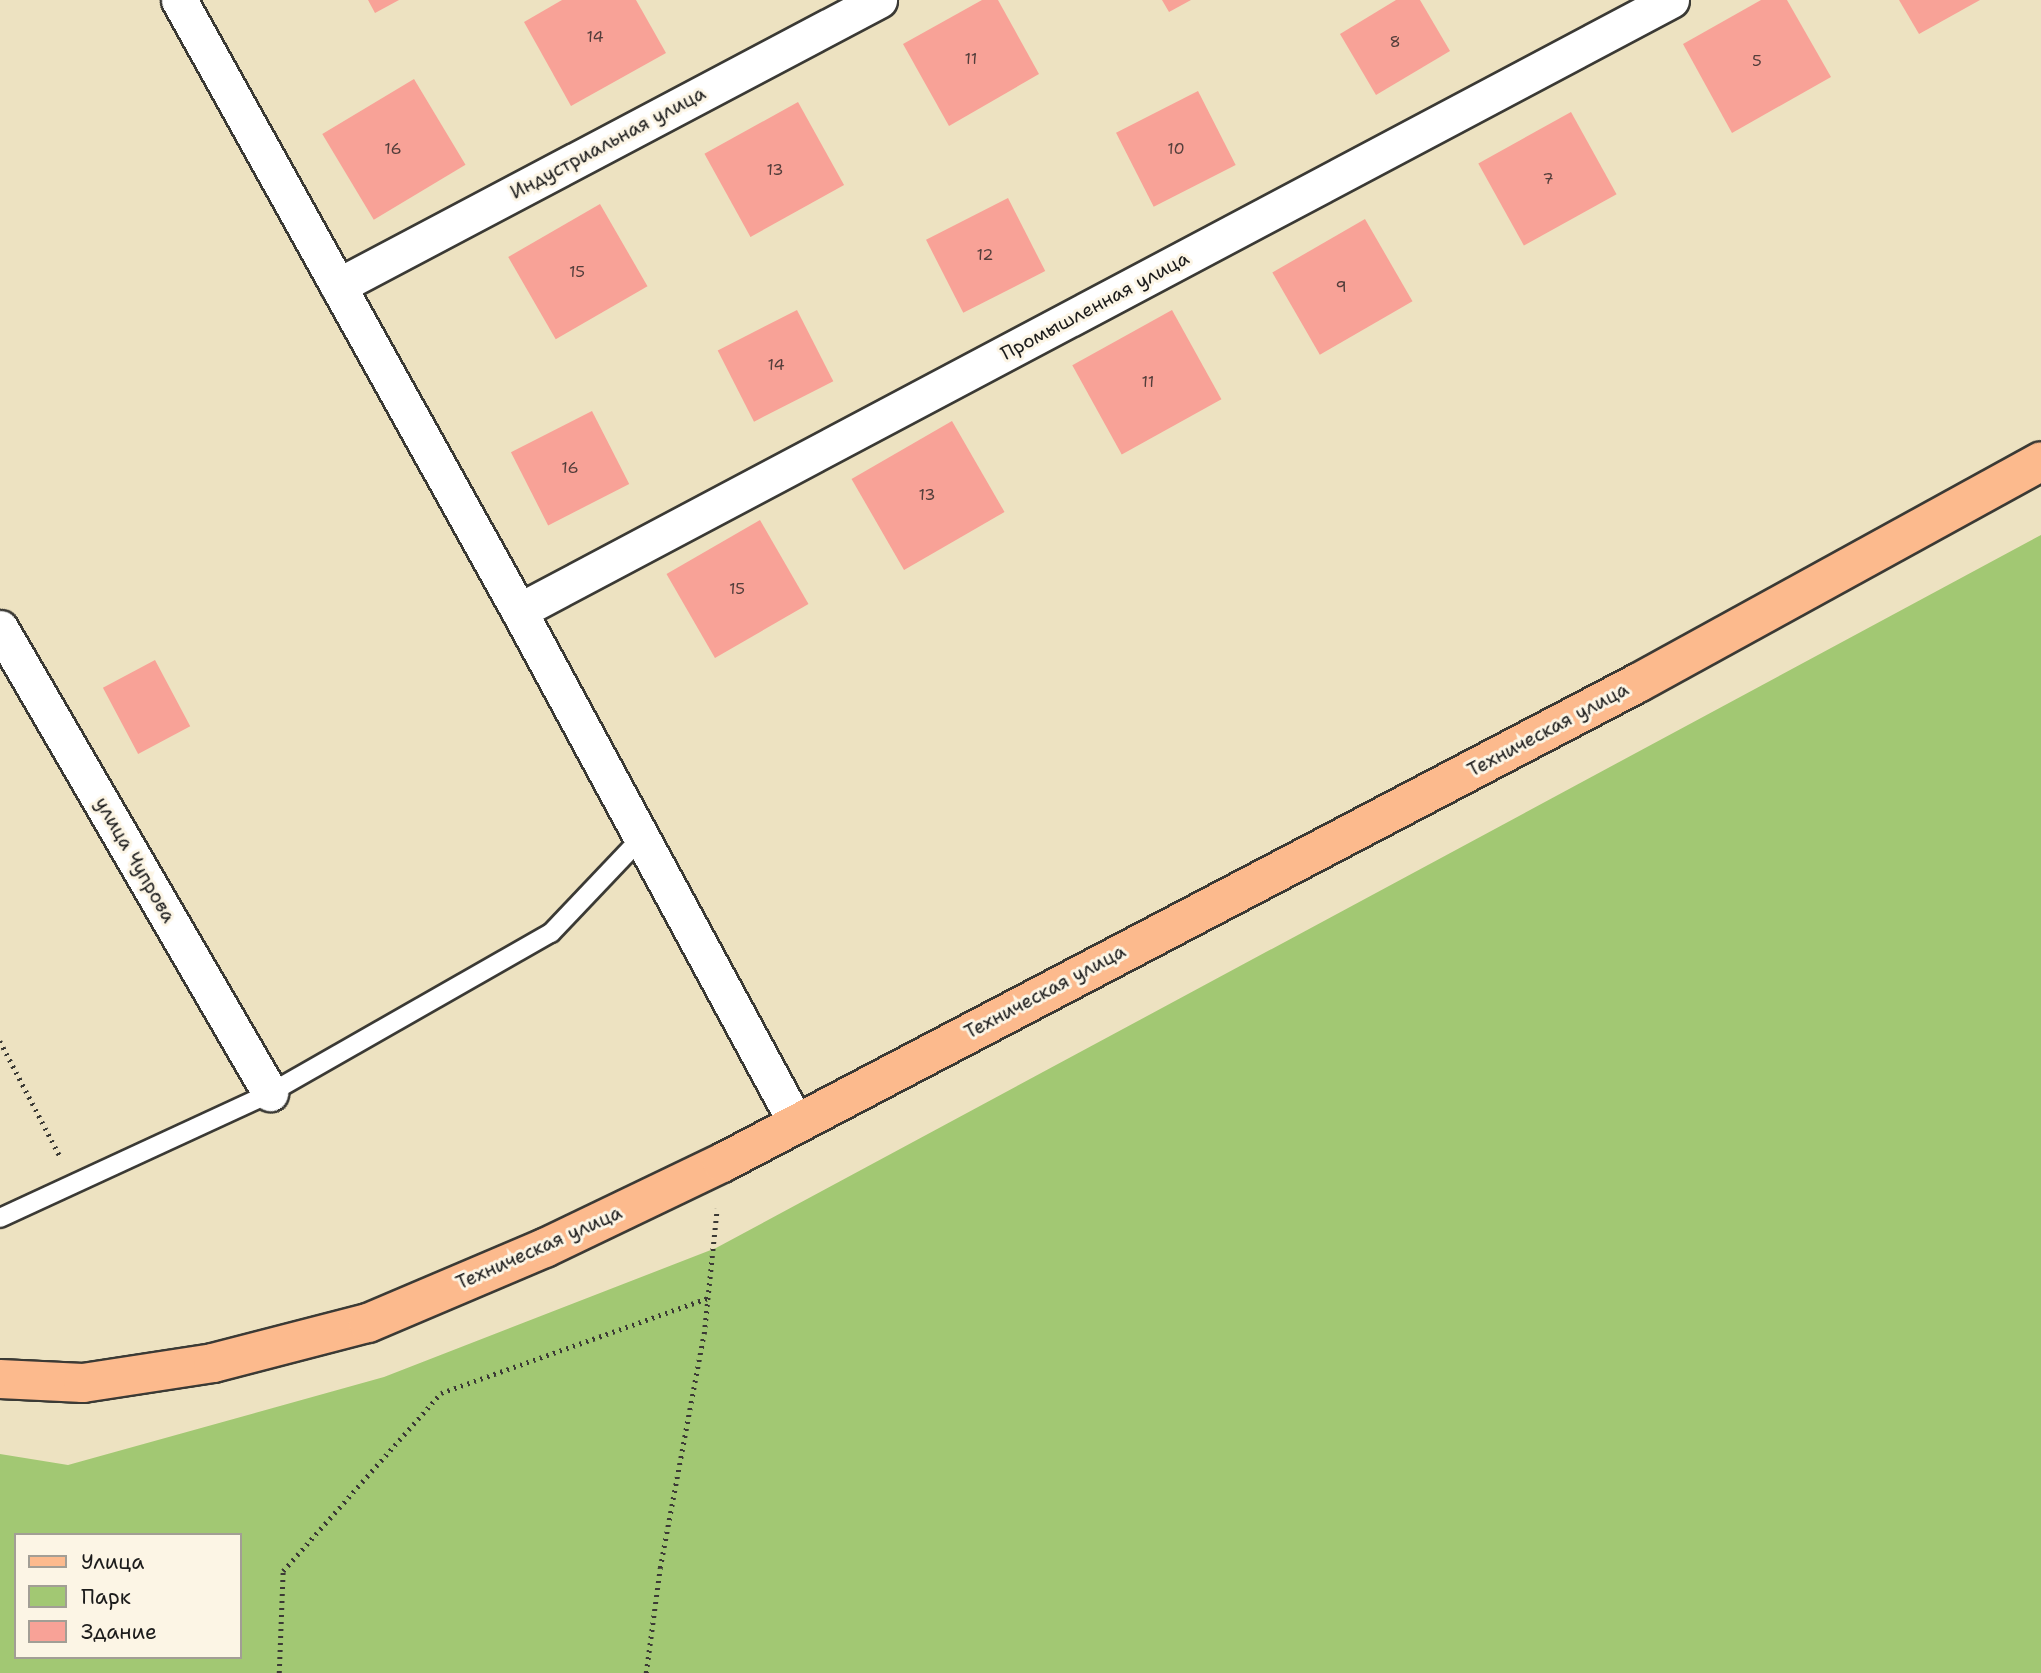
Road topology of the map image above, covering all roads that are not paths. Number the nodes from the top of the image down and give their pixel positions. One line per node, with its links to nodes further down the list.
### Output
1 (179, 0): 4 (street)
2 (879, 0): 4 (street, Индустриальная улица)
3 (1671, 0): 6 (street, Промышленная улица)
4 (338, 286): 6 (street)
5 (2041, 461): 10 (main road, Техническая улица)
6 (519, 611): 8 (street)
7 (0, 628): 9 (street, улица Чупрова)
8 (642, 837): 9 (lane); 10 (street)
9 (270, 1093): 11 (lane)
10 (796, 1123): 12 (main road, Техническая улица)
11 (0, 1217)
12 (0, 1379)

